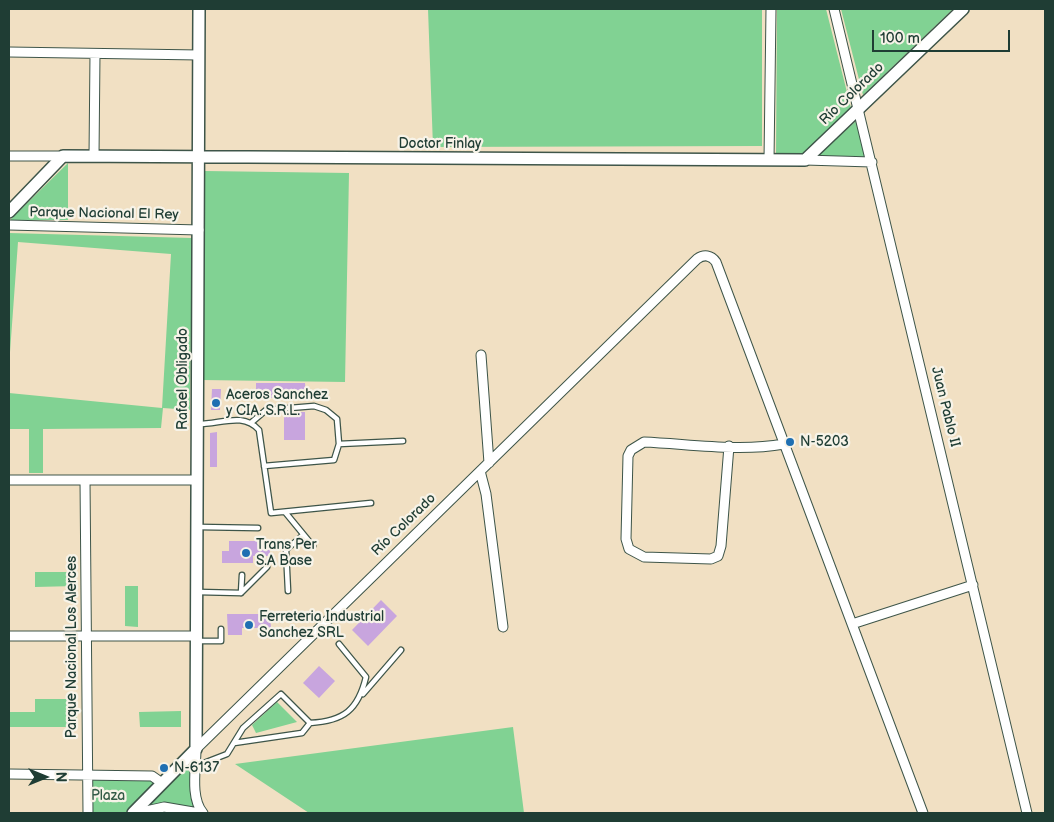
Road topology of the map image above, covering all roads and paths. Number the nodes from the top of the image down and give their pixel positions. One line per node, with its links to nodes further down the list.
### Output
1 (199, 9): 7 (street, Rafael Obligado)
2 (771, 9): 13 (street)
3 (834, 9): 8 (street, Juan Pablo II)
4 (963, 9): 8 (street, Río Colorado)
5 (9, 52): 6 (street)
6 (95, 54): 7 (street); 11 (street)
7 (199, 55): 12 (street, Rafael Obligado)
8 (859, 108): 14 (street, Río Colorado); 15 (street, Juan Pablo II)
9 (9, 156): 10 (street, Doctor Finlay)
10 (64, 156): 11 (street, Doctor Finlay); 16 (street)
11 (94, 156): 12 (street, Doctor Finlay)
12 (200, 158): 13 (street, Doctor Finlay); 18 (street, Rafael Obligado)
13 (769, 160): 14 (street, Doctor Finlay)
14 (805, 160): 15 (street, Doctor Finlay)
15 (872, 162): 40 (street, Juan Pablo II)
16 (9, 212)
17 (9, 226): 18 (street, Parque Nacional El Rey)
18 (199, 230): 21 (street, Rafael Obligado)
19 (481, 355): 26 (street)
20 (252, 422): 21 (lane); 23 (lane); 27 (lane)
21 (198, 424): 31 (street, Rafael Obligado)
22 (403, 442): 23 (lane)
23 (339, 444): 27 (lane)
24 (784, 444): 25 (street); 26 (street, Río Colorado); 44 (street)
25 (729, 446): 25 (street)
26 (489, 462): 28 (street, Río Colorado)
27 (264, 466): 33 (lane)
28 (480, 472): 45 (street); 55 (street, Río Colorado)
29 (9, 480): 30 (street)
30 (84, 480): 31 (street); 48 (street, Parque Nacional Los Alerces)
31 (198, 480): 34 (street, Rafael Obligado)
32 (371, 503): 33 (lane)
33 (285, 512): 36 (lane)
34 (197, 527): 35 (lane); 42 (street, Rafael Obligado)
35 (258, 528)
36 (303, 534): 37 (lane); 41 (lane)
37 (313, 546)
38 (267, 567): 43 (lane)
39 (242, 575): 43 (lane)
40 (973, 585): 44 (street); 64 (street, Juan Pablo II)
41 (288, 591)
42 (197, 592): 43 (lane); 49 (street, Rafael Obligado)
43 (241, 593)
44 (852, 624): 63 (street)
45 (503, 627)
46 (221, 629): 49 (lane)
47 (9, 636): 48 (street)
48 (85, 637): 49 (street); 58 (street, Parque Nacional Los Alerces)
49 (196, 638): 55 (street, Rafael Obligado)
50 (339, 644): 52 (lane)
51 (401, 650): 52 (lane)
52 (362, 695): 53 (lane)
53 (310, 723): 54 (lane); 54 (lane)
54 (234, 743): 56 (lane)
55 (196, 749): 56 (street); 59 (street, Río Colorado)
56 (196, 766): 62 (street)
57 (9, 774): 58 (street)
58 (86, 774): 59 (street); 60 (street, Parque Nacional Los Alerces)
59 (162, 783): 61 (street, Río Colorado)
60 (88, 813)
61 (135, 813): 62 (street)
62 (201, 813)
63 (923, 813)
64 (1027, 813)

